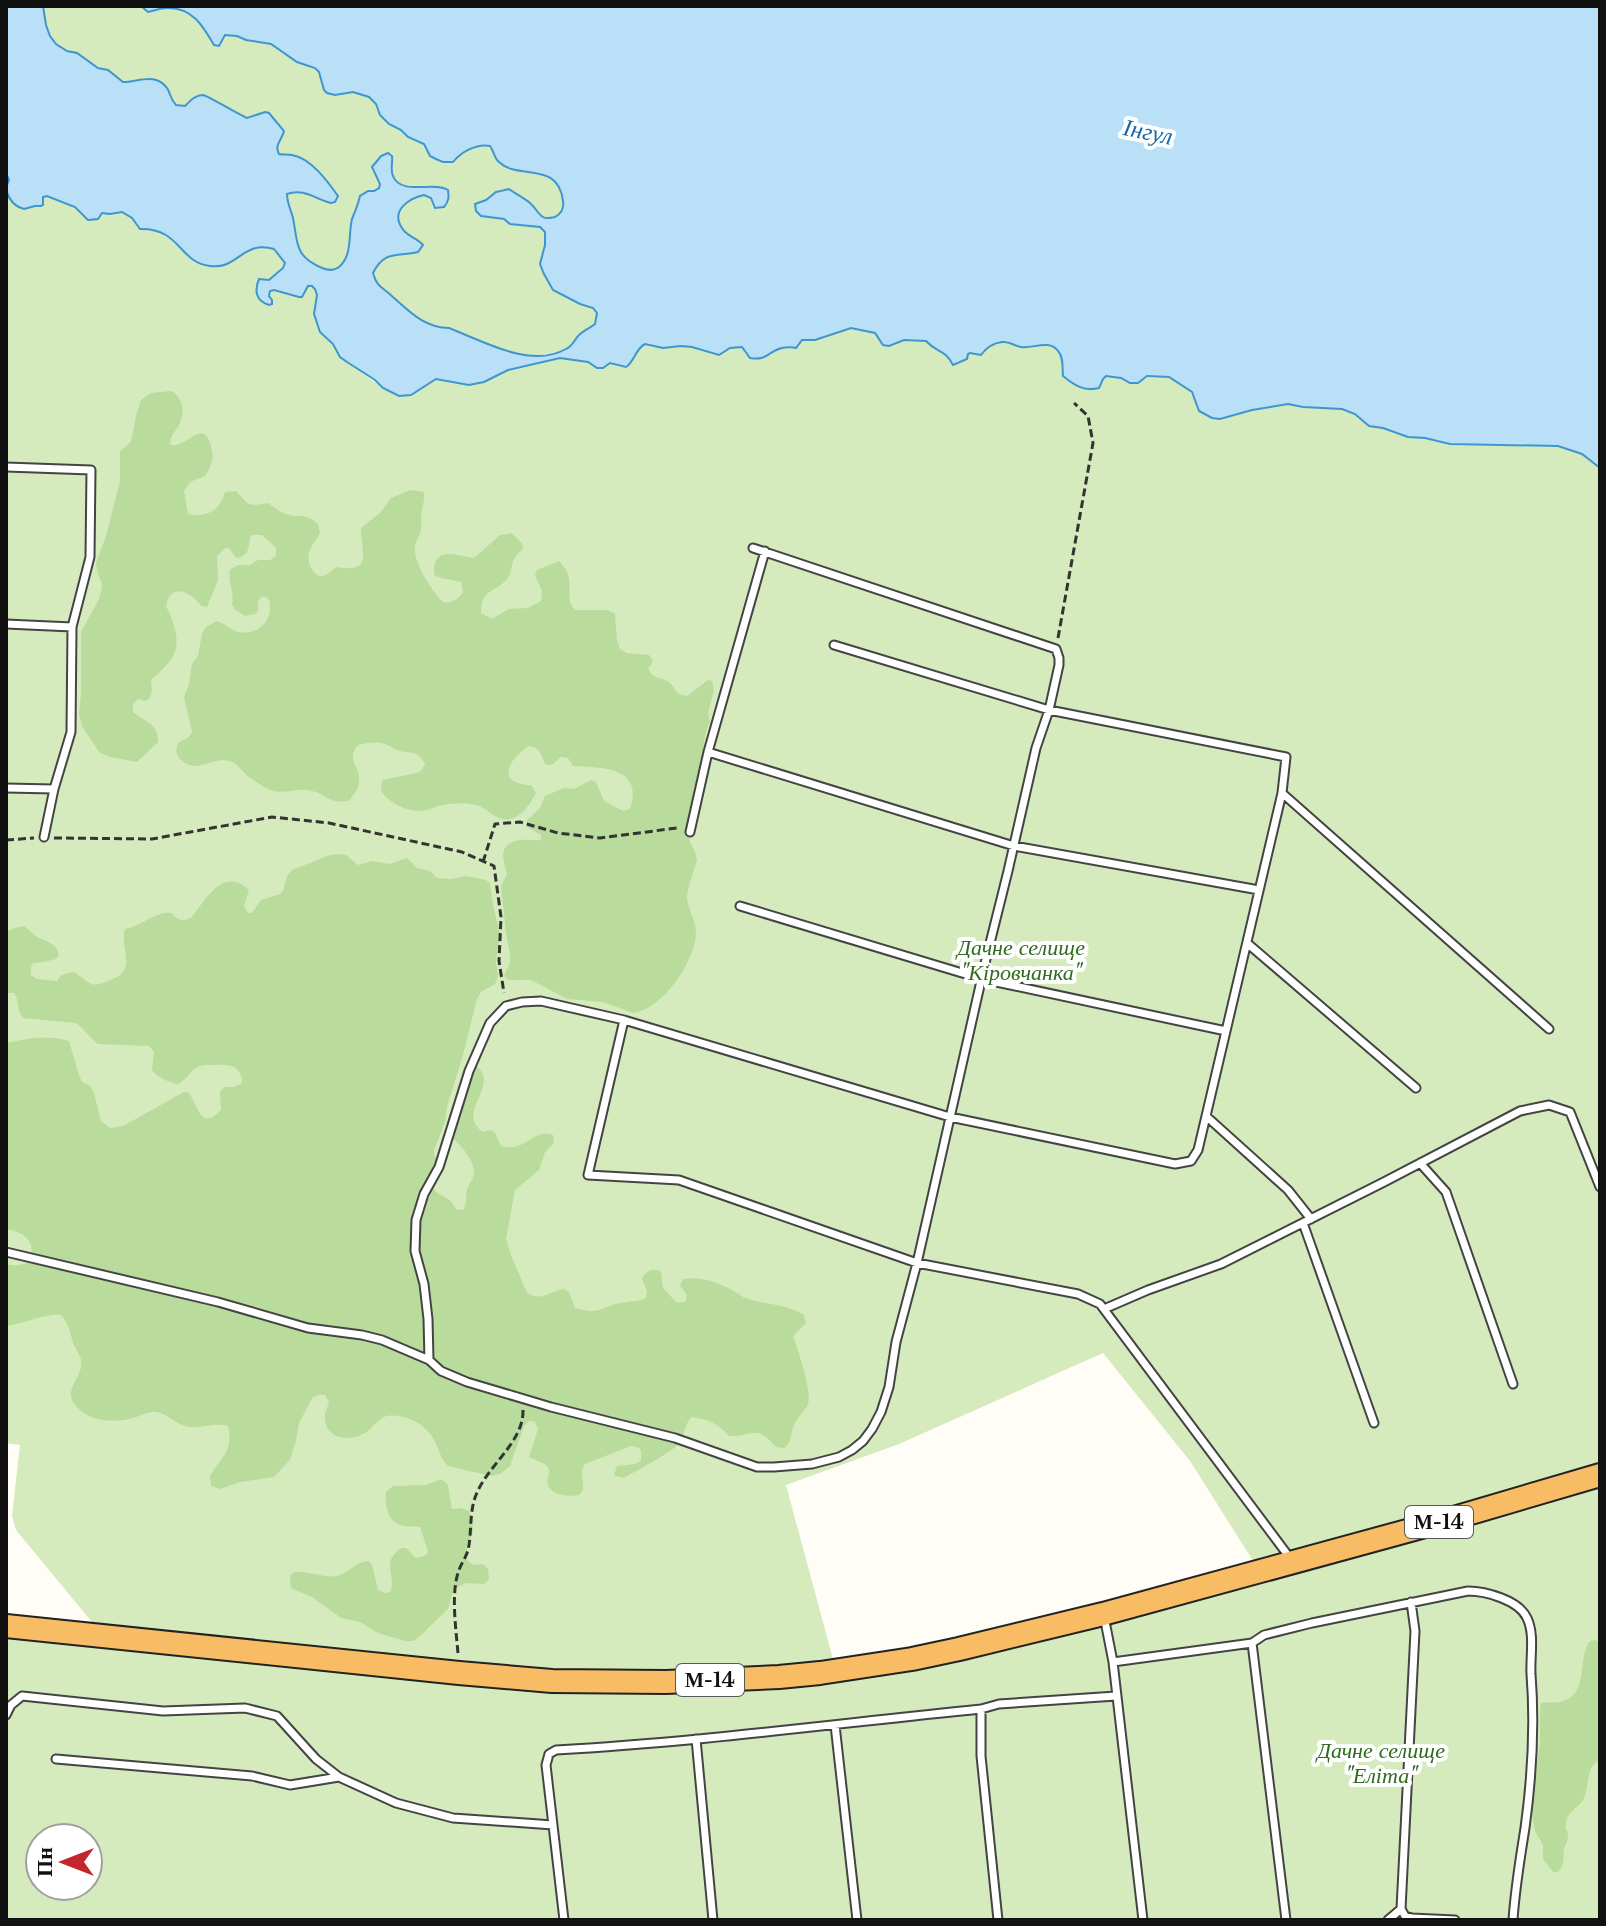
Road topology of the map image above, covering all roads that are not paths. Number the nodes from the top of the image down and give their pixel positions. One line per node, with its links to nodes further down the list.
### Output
1 (6, 467): 5 (lane)
2 (753, 548): 3 (lane)
3 (765, 551): 7 (lane); 8 (lane)
4 (6, 624): 5 (lane)
5 (72, 627): 10 (lane)
6 (834, 645): 7 (lane)
7 (1049, 710): 11 (lane); 14 (lane)
8 (708, 752): 12 (lane); 14 (lane)
9 (6, 788): 10 (lane)
10 (54, 789): 13 (lane)
11 (1282, 793): 15 (lane); 20 (lane)
12 (690, 829)
13 (44, 837)
14 (1014, 846): 15 (lane); 18 (lane)
15 (1259, 890): 17 (lane)
16 (740, 906): 18 (lane)
17 (1247, 943): 21 (lane); 22 (lane)
18 (982, 979): 21 (lane); 24 (lane)
19 (624, 1020): 24 (lane); 29 (lane); 31 (lane)
20 (1549, 1029)
21 (1226, 1031): 23 (lane)
22 (1416, 1088)
23 (1206, 1116): 24 (lane); 27 (lane)
24 (950, 1117): 29 (lane)
25 (1420, 1163): 26 (lane); 27 (lane); 32 (lane)
26 (1600, 1187)
27 (1307, 1221): 30 (lane); 33 (lane)
28 (6, 1252): 31 (lane)
29 (917, 1263): 30 (lane); 31 (lane)
30 (1104, 1309): 35 (lane)
31 (429, 1360)
32 (1513, 1384)
33 (1374, 1423)
34 (1600, 1475): 35 (highway, М-14)
35 (1293, 1563): 37 (highway, М-14)
36 (1411, 1602): 39 (lane); 49 (lane); 58 (lane)
37 (1103, 1614): 38 (highway, М-14); 40 (lane)
38 (6, 1626)
39 (1252, 1643): 40 (lane); 55 (lane)
40 (1113, 1662): 41 (lane)
41 (1116, 1696): 42 (lane); 54 (lane)
42 (981, 1709): 44 (lane); 53 (lane)
43 (6, 1715): 47 (lane)
44 (835, 1725): 45 (lane); 52 (lane)
45 (696, 1739): 48 (lane); 51 (lane)
46 (56, 1759): 47 (lane)
47 (339, 1777): 48 (lane)
48 (553, 1825): 50 (lane)
49 (1401, 1909): 56 (lane); 57 (lane)
50 (564, 1920)
51 (713, 1920)
52 (857, 1920)
53 (998, 1920)
54 (1143, 1920)
55 (1286, 1920)
56 (1388, 1920)
57 (1455, 1920)
58 (1513, 1920)

